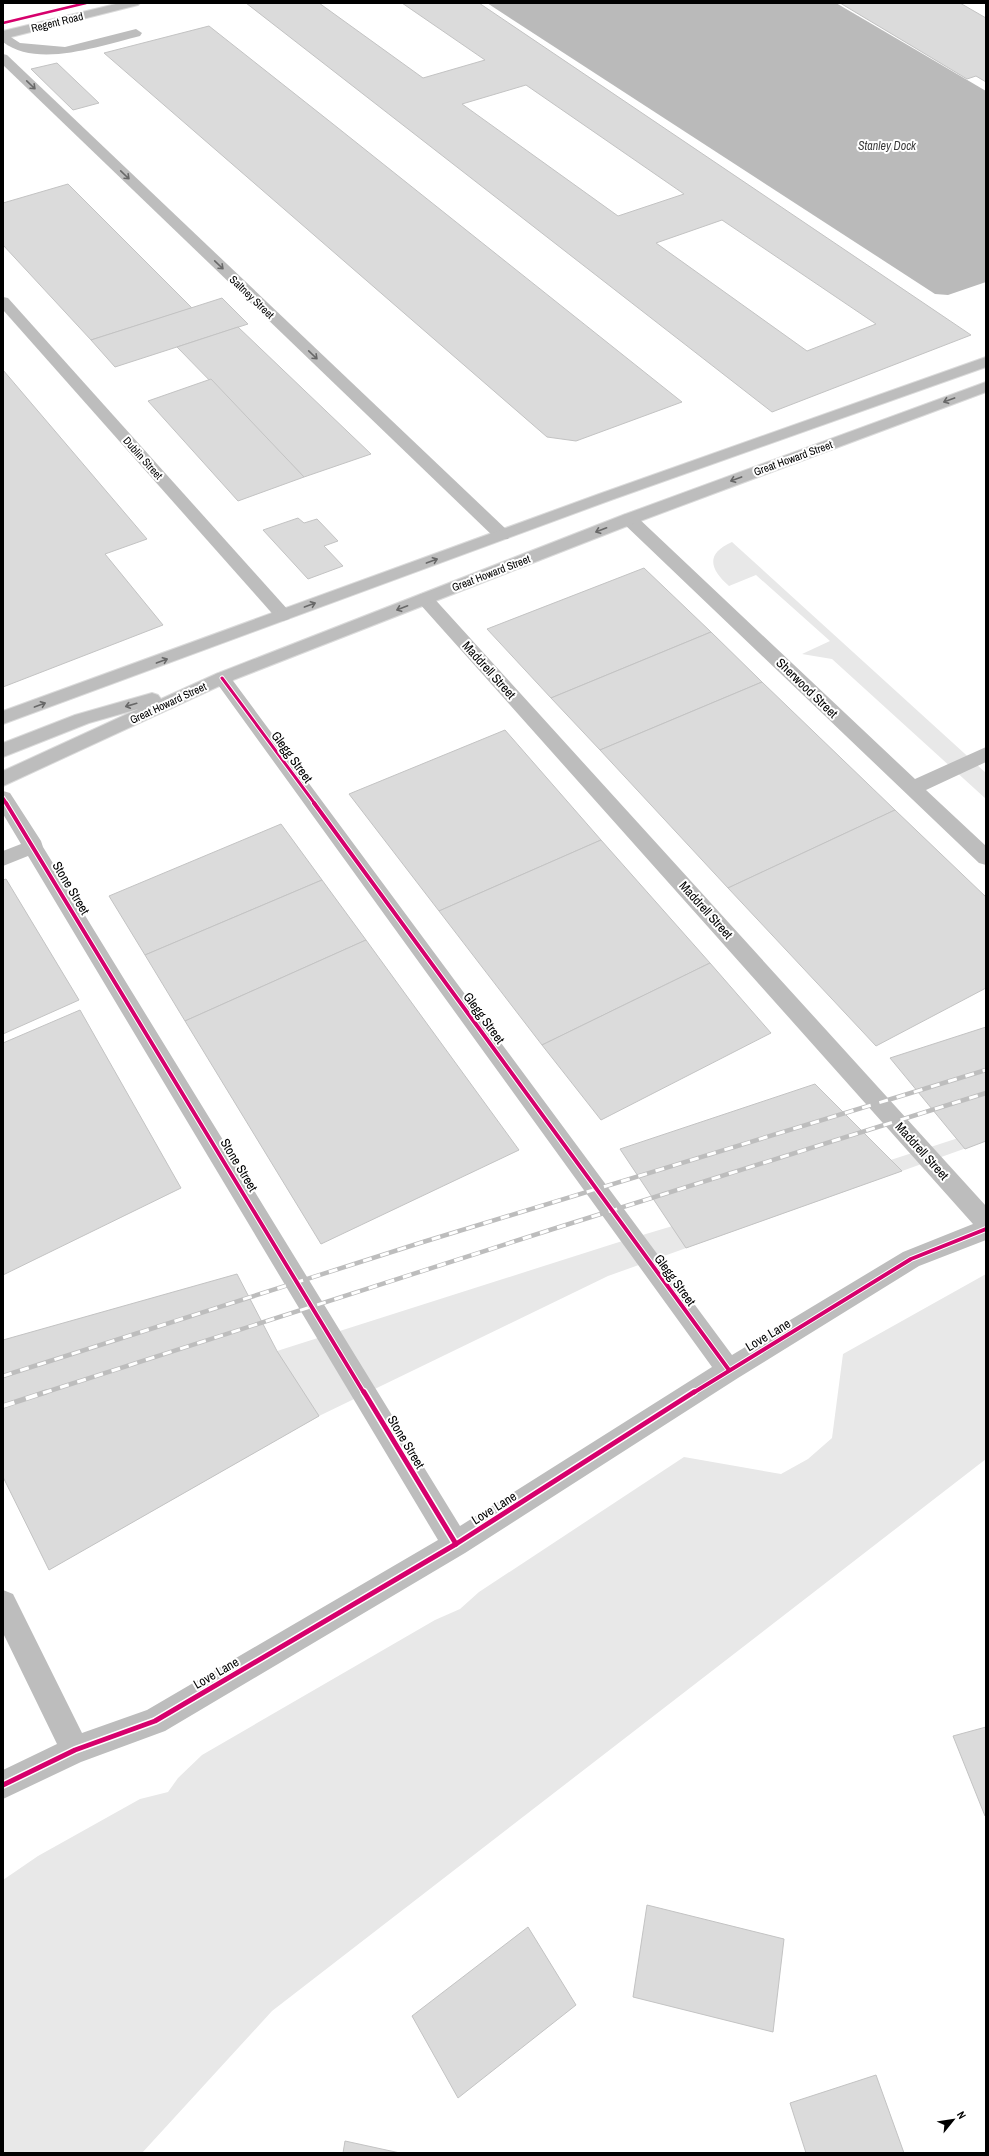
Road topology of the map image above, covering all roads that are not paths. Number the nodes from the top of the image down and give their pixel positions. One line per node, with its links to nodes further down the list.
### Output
1 (134, 3): 3 (main road, Regent Road)
2 (136, 33): 3 (main road)
3 (3, 36)
4 (3, 58): 9 (main road, Saltney Street, one-way to 9)
5 (3, 301): 11 (main road, Dublin Street)
6 (986, 362): 9 (main road, Great Howard Street)
7 (986, 387): 8 (main road, Great Howard Street, one-way to 8)
8 (629, 519): 10 (main road, Great Howard Street, one-way to 10); 17 (main road, Sherwood Street)
9 (502, 535): 11 (main road, Great Howard Street, one-way to 9)
10 (425, 599): 12 (main road, Great Howard Street, one-way to 12); 22 (main road, Maddrell Street)
11 (283, 615): 13 (main road, Great Howard Street, one-way to 11)
12 (222, 678): 14 (main road, one-way to 14); 16 (main road, Great Howard Street); 24 (main road, Glegg Street)
13 (3, 718)
14 (3, 750)
15 (986, 754): 17 (main road)
16 (3, 779)
17 (913, 788): 21 (main road, Sherwood Street)
18 (3, 798): 19 (main road, Stone Street)
19 (34, 846): 20 (main road); 25 (main road, Stone Street)
20 (3, 858)
21 (986, 858)
22 (986, 1222)
23 (986, 1229): 24 (main road, Love Lane)
24 (729, 1370): 25 (main road, Love Lane)
25 (456, 1544): 27 (main road, Love Lane)
26 (3, 1604): 27 (main road)
27 (76, 1750): 28 (main road, Love Lane)
28 (3, 1786)

